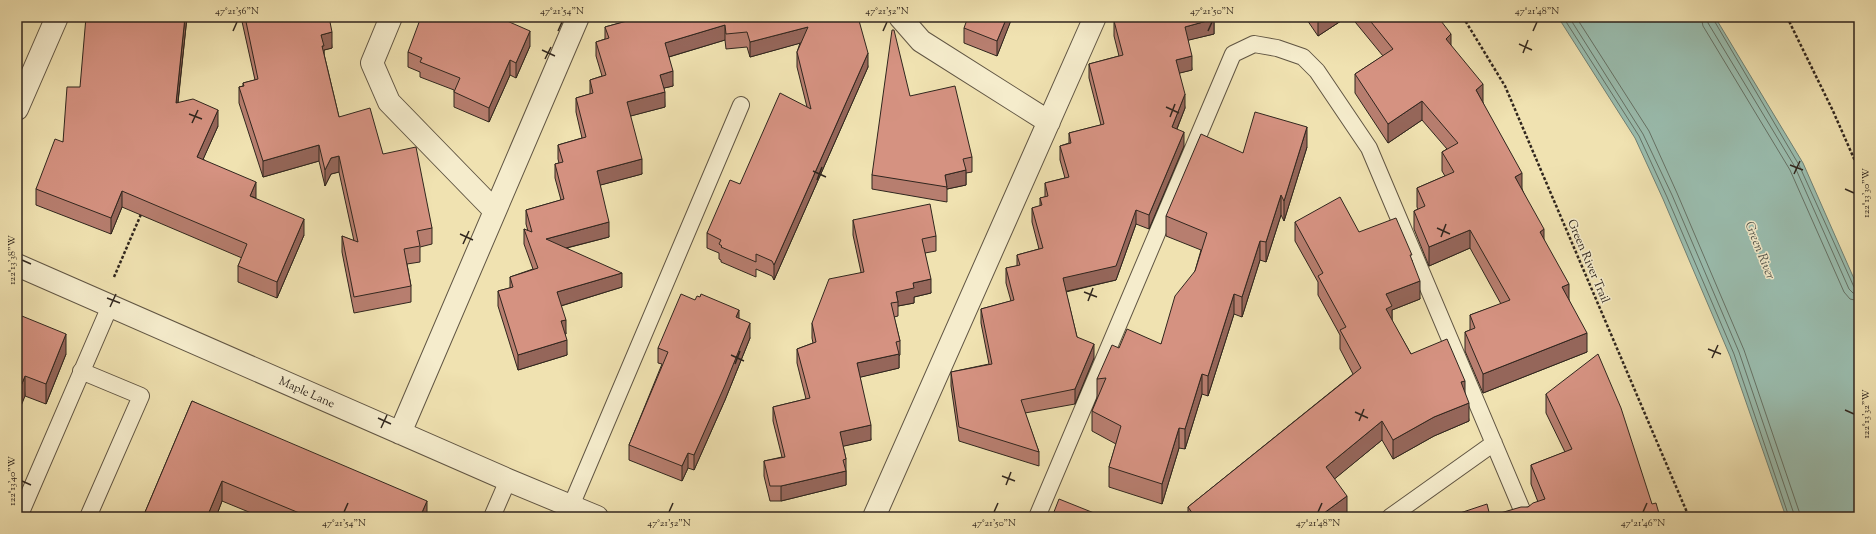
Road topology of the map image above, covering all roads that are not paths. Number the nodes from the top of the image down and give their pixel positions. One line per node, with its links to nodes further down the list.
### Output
1 (57, 17): 6 (street)
2 (391, 17): 10 (street)
3 (578, 17): 10 (street)
4 (900, 17): 9 (street)
5 (1095, 17): 9 (street)
6 (22, 84): 8 (street)
7 (741, 105): 17 (lane)
8 (17, 109)
9 (1049, 122): 22 (street)
10 (495, 211): 14 (street)
11 (17, 265): 12 (street, Maple Lane)
12 (106, 304): 13 (lane); 14 (street, Maple Lane)
13 (82, 371): 18 (lane); 19 (lane)
14 (400, 433): 16 (street, Maple Lane)
15 (1494, 443): 23 (lane); 24 (lane); 25 (lane)
16 (508, 480): 17 (street, Maple Lane); 20 (lane)
17 (571, 506): 21 (street, Maple Lane)
18 (19, 517)
19 (88, 517)
20 (492, 517)
21 (597, 517)
22 (874, 517)
23 (1037, 517)
24 (1390, 517)
25 (1525, 517)

